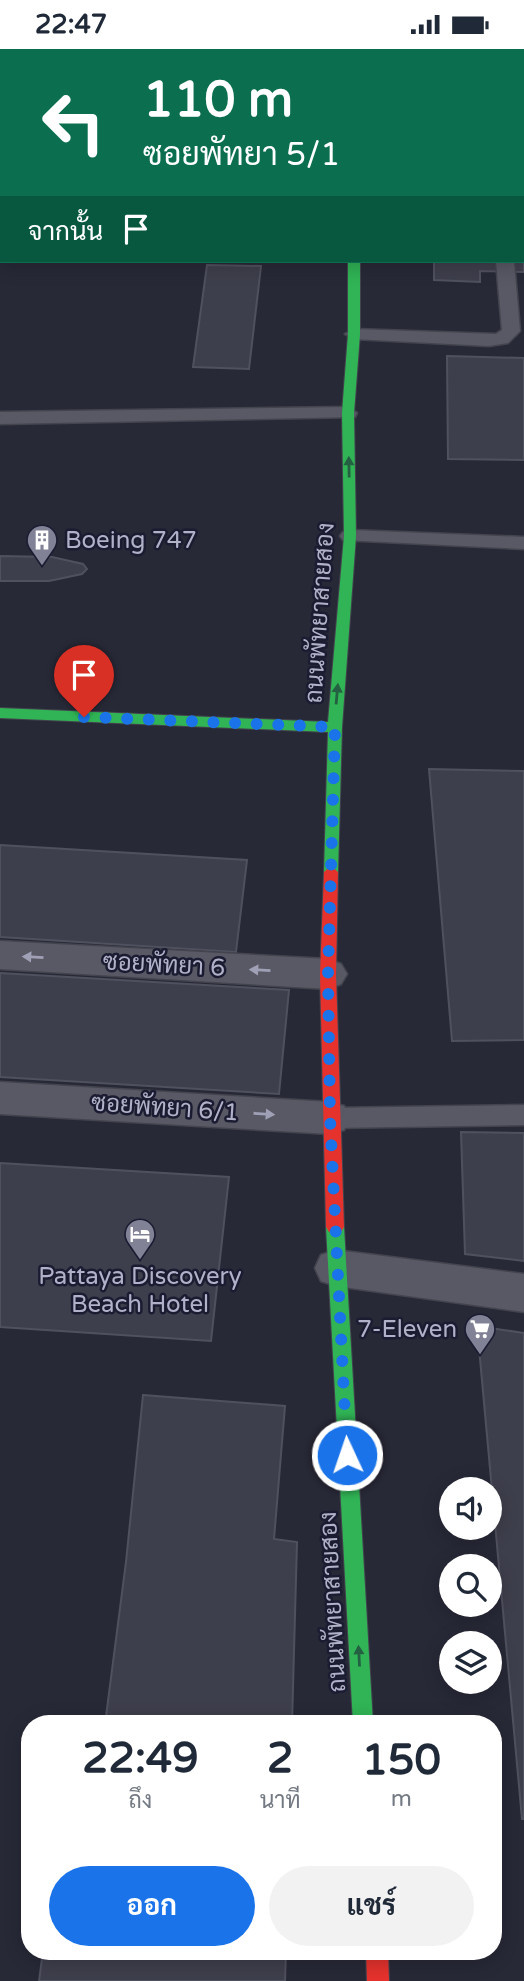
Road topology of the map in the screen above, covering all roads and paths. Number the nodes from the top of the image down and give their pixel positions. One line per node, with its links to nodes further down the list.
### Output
1 (354, 263): 3 (main road, ถนนพัทยาสายสอง)
2 (505, 263): 3 (lane)
3 (354, 334): 4 (main road, ถนนพัทยาสายสอง)
4 (348, 413): 5 (lane); 6 (main road, ถนนพัทยาสายสอง, one-way to 4)
5 (0, 418)
6 (350, 536): 7 (lane); 9 (main road, ถนนพัทยาสายสอง, one-way to 6)
7 (524, 543)
8 (0, 713): 9 (main road)
9 (335, 727): 11 (main road, ถนนพัทยาสายสอง)
10 (0, 955): 11 (street, ซอยพัทยา 6, one-way to 10)
11 (328, 974): 14 (main road, ถนนพัทยาสายสอง)
12 (0, 1098): 14 (street, ซอยพัทยา 6/1, one-way to 14)
13 (524, 1115): 14 (lane)
14 (330, 1118): 15 (main road, ถนนพัทยาสายสอง)
15 (336, 1268): 16 (street); 17 (main road, ถนนพัทยาสายสอง, one-way to 15)
16 (524, 1293)
17 (362, 1715)
18 (377, 1960): 19 (main road)
19 (378, 1981)

